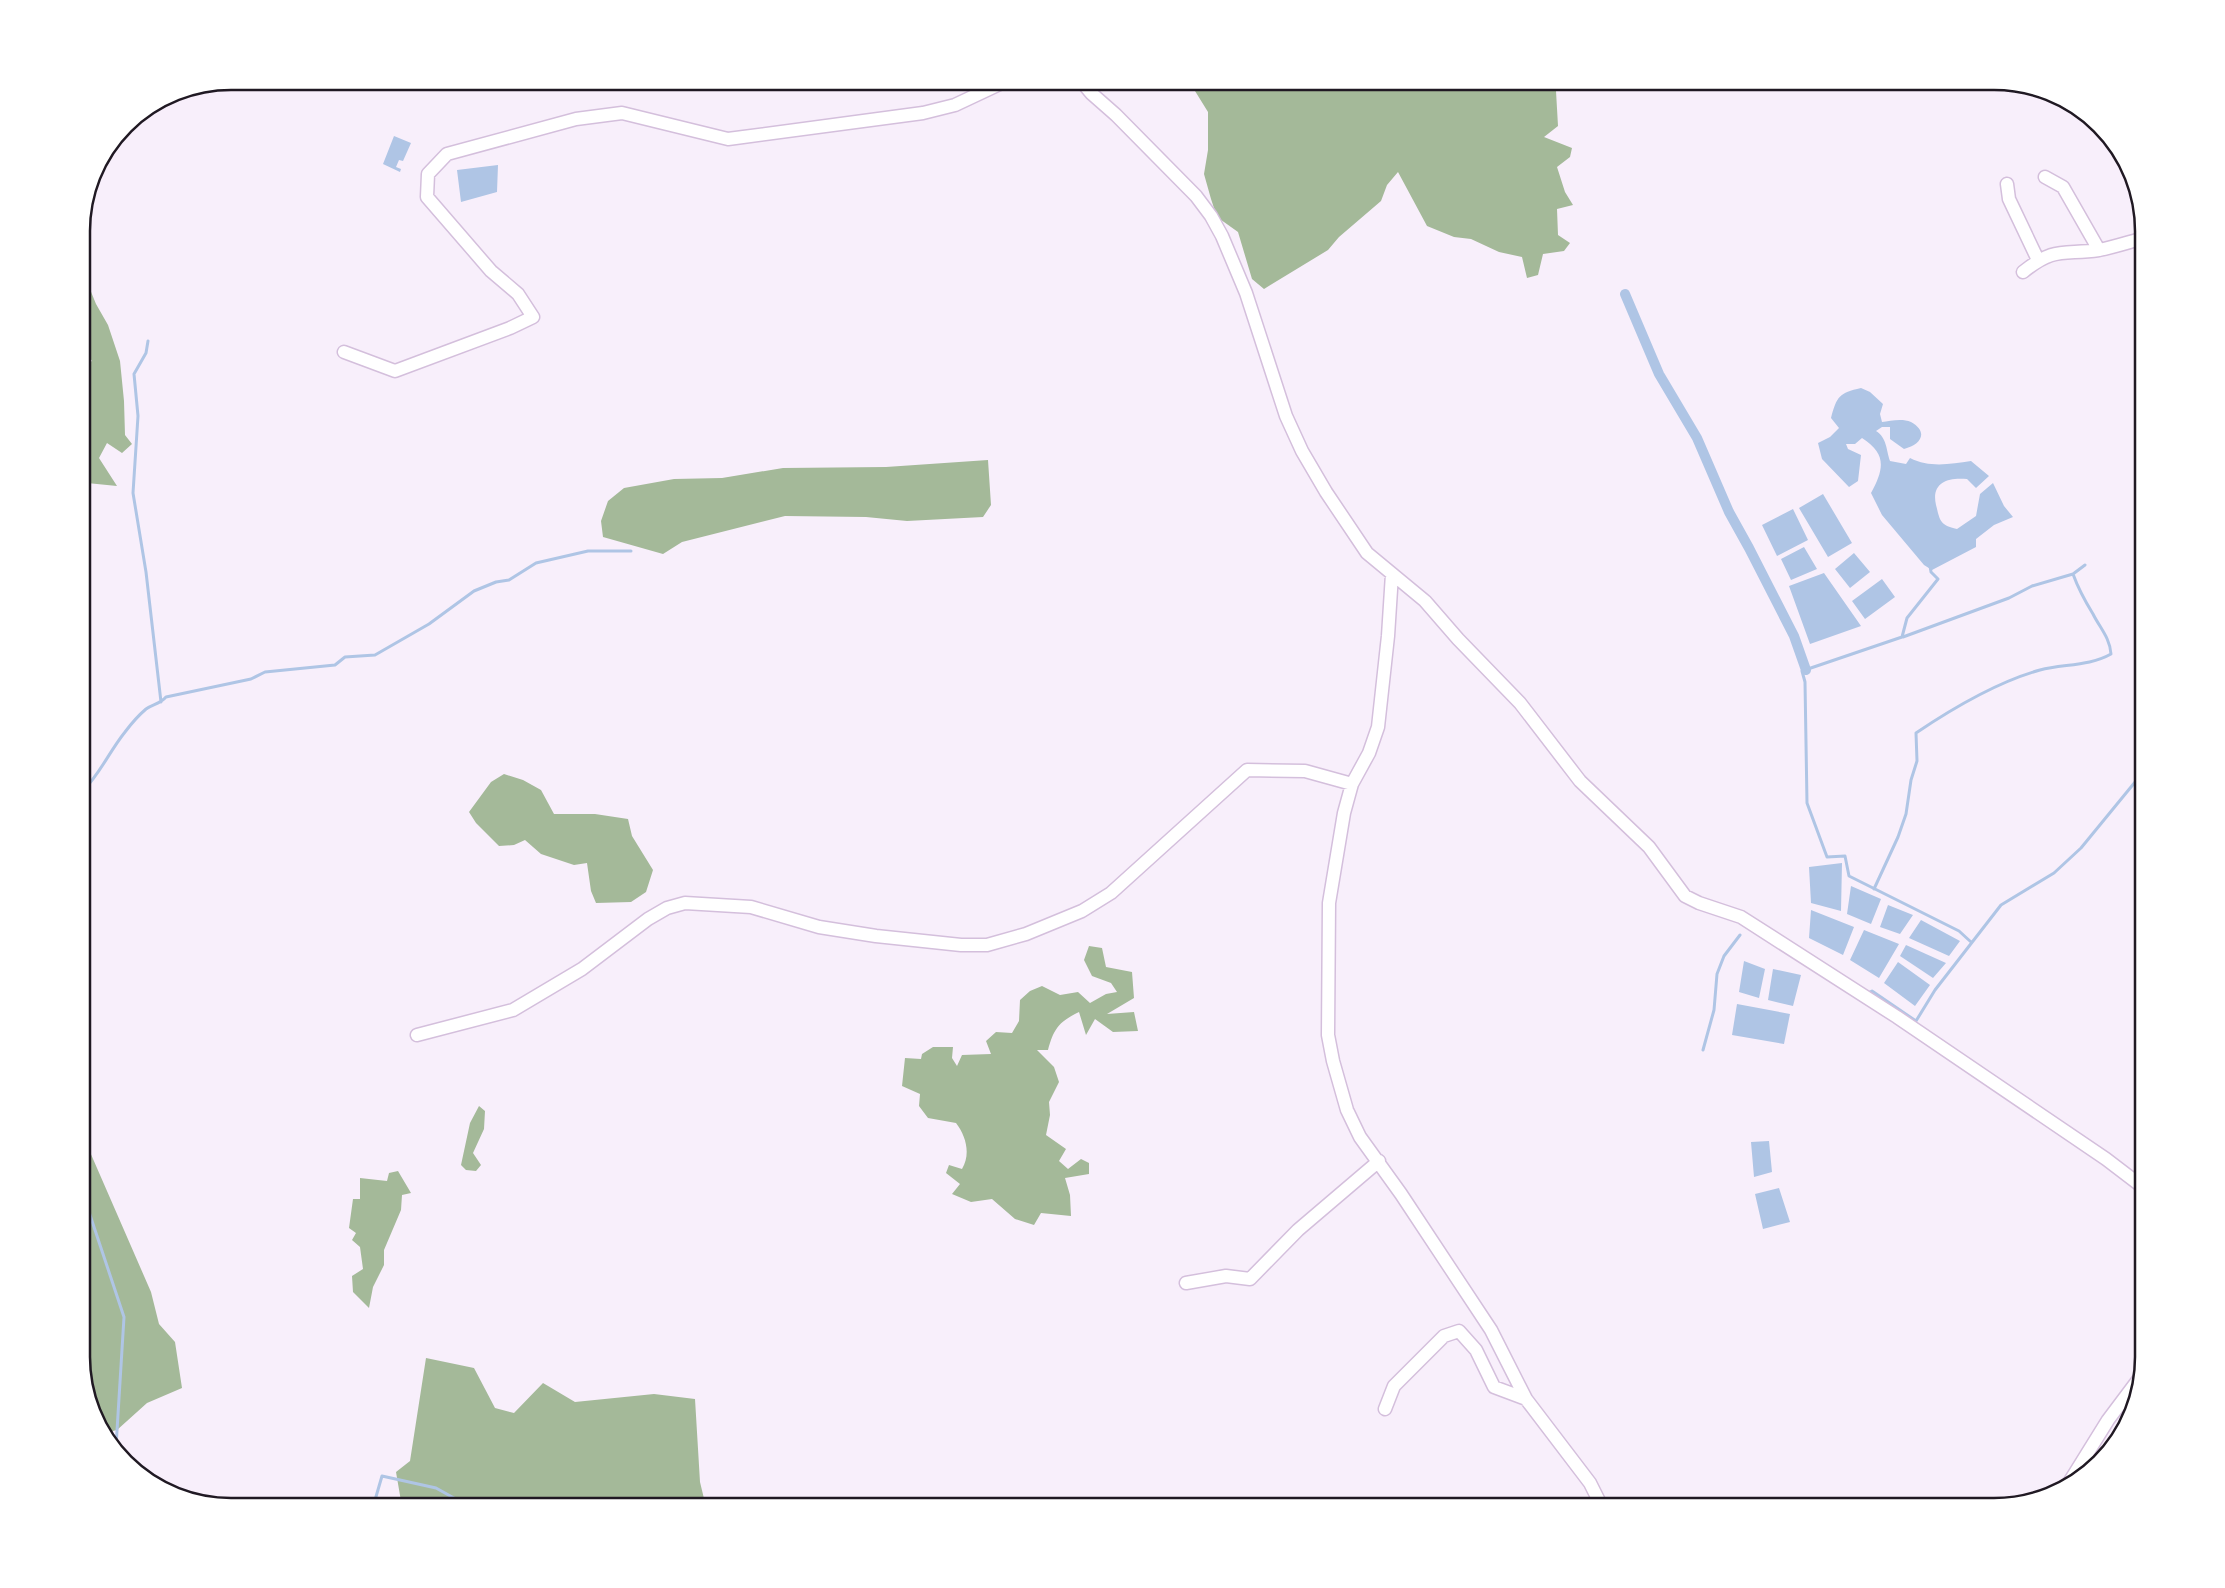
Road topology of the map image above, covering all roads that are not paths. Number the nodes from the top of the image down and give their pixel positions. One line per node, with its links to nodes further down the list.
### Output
1 (985, 90): 9 (street)
2 (1088, 90): 10 (street)
3 (2045, 177): 6 (street)
4 (2007, 184): 7 (street)
5 (2135, 240): 6 (street)
6 (2099, 250): 7 (street)
7 (2038, 260): 8 (street)
8 (2023, 272)
9 (344, 352)
10 (1392, 574): 11 (street); 14 (street)
11 (1352, 784): 12 (street); 13 (street)
12 (417, 1036)
13 (1379, 1161): 15 (street); 17 (street)
14 (2135, 1181)
15 (1186, 1283)
16 (2131, 1389): 19 (street)
17 (1526, 1399): 18 (street); 20 (street)
18 (1385, 1409)
19 (2076, 1471)
20 (1598, 1498)

